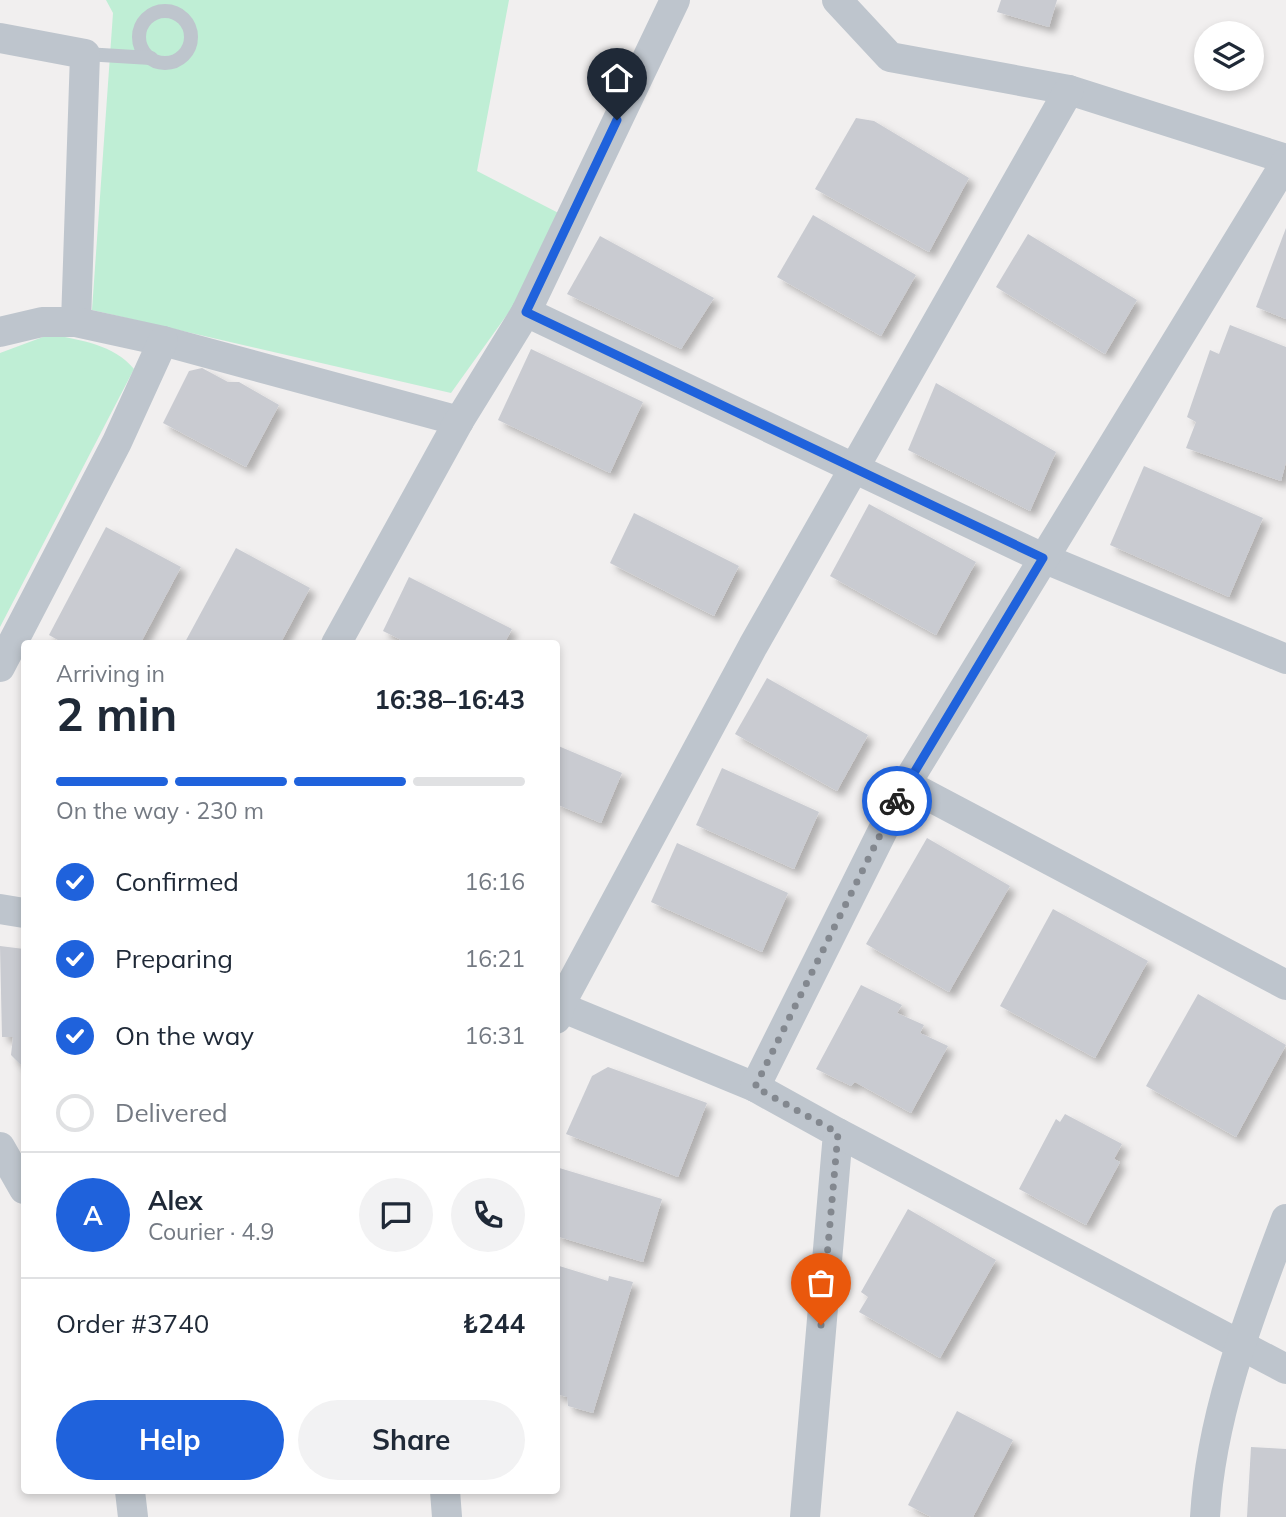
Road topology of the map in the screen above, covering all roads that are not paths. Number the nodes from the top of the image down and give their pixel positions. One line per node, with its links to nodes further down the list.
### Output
1 (675, 0): 9 (street)
2 (837, 0): 7 (street)
3 (160, 6): 6 (lane); 6 (lane)
4 (0, 38): 5 (street)
5 (85, 54): 6 (lane); 10 (street)
6 (150, 58)
7 (1069, 90): 8 (street); 14 (street)
8 (1286, 160): 15 (street)
9 (526, 312): 13 (street); 14 (street)
10 (76, 322): 11 (street); 12 (street)
11 (0, 332)
12 (163, 341): 13 (street); 18 (street)
13 (459, 421): 16 (street)
14 (856, 467): 15 (street); 23 (street)
15 (1043, 558): 17 (street); 19 (street)
16 (338, 640)
17 (1286, 659)
18 (0, 667)
19 (906, 784): 22 (street); 25 (street)
20 (0, 909): 21 (street)
21 (21, 912)
22 (1286, 985)
23 (560, 1005)
24 (560, 1010): 25 (street)
25 (755, 1087): 26 (street)
26 (838, 1133): 30 (street); 36 (street)
27 (0, 1147): 28 (street)
28 (21, 1184)
29 (1286, 1219): 30 (street)
30 (1238, 1346): 31 (street); 37 (street)
31 (1286, 1369)
32 (130, 1494): 34 (street)
33 (445, 1494): 35 (street)
34 (133, 1517)
35 (447, 1517)
36 (805, 1517)
37 (1205, 1517)

